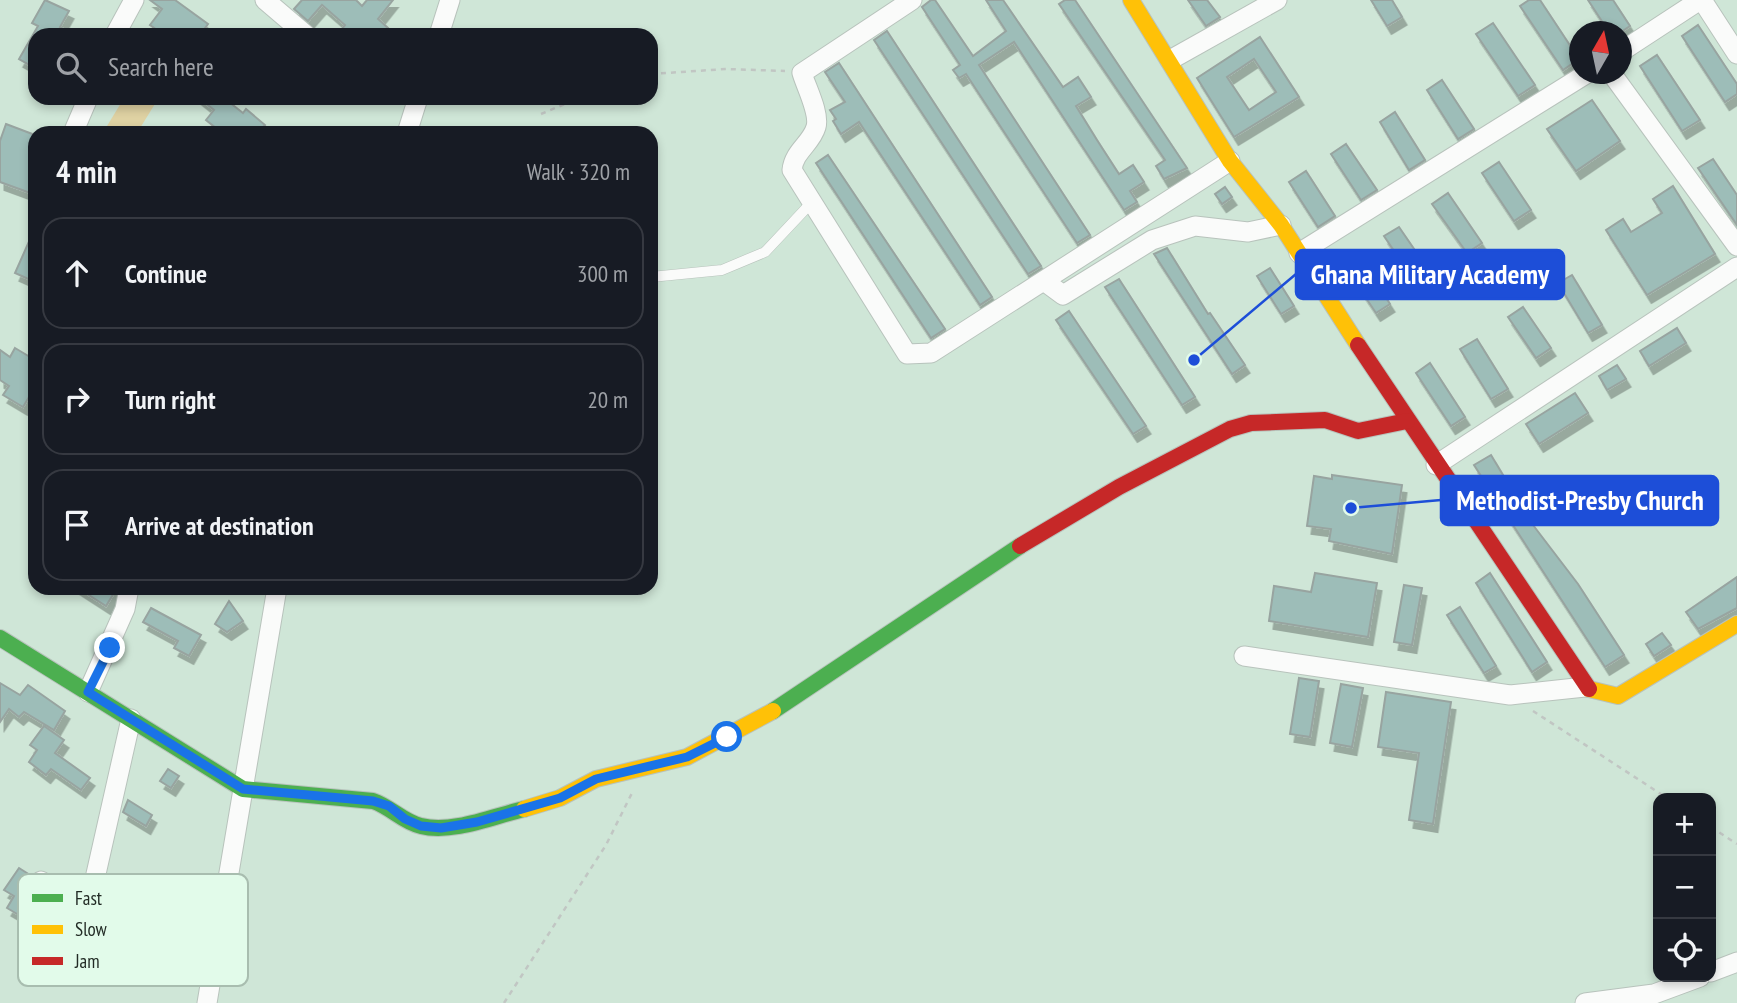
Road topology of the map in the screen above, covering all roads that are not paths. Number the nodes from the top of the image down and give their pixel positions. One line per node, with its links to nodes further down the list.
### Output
1 (134, 0): 8 (street)
2 (265, 0): 9 (street)
3 (912, 0): 21 (street)
4 (1131, 0): 13 (street)
5 (1277, 0): 13 (street)
6 (1701, 0): 11 (street); 12 (street)
7 (443, 4): 10 (street)
8 (119, 28)
9 (298, 28)
10 (440, 28)
11 (1632, 45)
12 (1737, 54)
13 (1170, 60): 20 (street)
14 (1570, 84): 24 (street)
15 (1619, 84): 23 (street)
16 (85, 105): 18 (street)
17 (416, 105): 19 (street)
18 (76, 126)
19 (409, 126)
20 (1230, 161): 22 (street); 27 (street)
21 (812, 202): 26 (lane); 27 (street)
22 (1281, 225): 24 (street); 27 (street)
23 (1737, 246)
24 (1299, 253): 28 (street)
25 (1737, 267): 29 (street)
26 (658, 276)
27 (1044, 281)
28 (1407, 421): 29 (street); 38 (street)
29 (1436, 464): 35 (street)
30 (128, 595): 36 (street)
31 (276, 595): 38 (street)
32 (1737, 624): 35 (street)
33 (0, 638): 36 (street)
34 (1244, 656): 35 (street)
35 (1586, 687)
36 (88, 692): 37 (street)
37 (131, 719): 38 (street); 39 (street)
38 (243, 789): 40 (street)
39 (95, 874)
40 (229, 874)
41 (1737, 962): 42 (street)
42 (1716, 970)
43 (1686, 982): 44 (street)
44 (1585, 1003)

